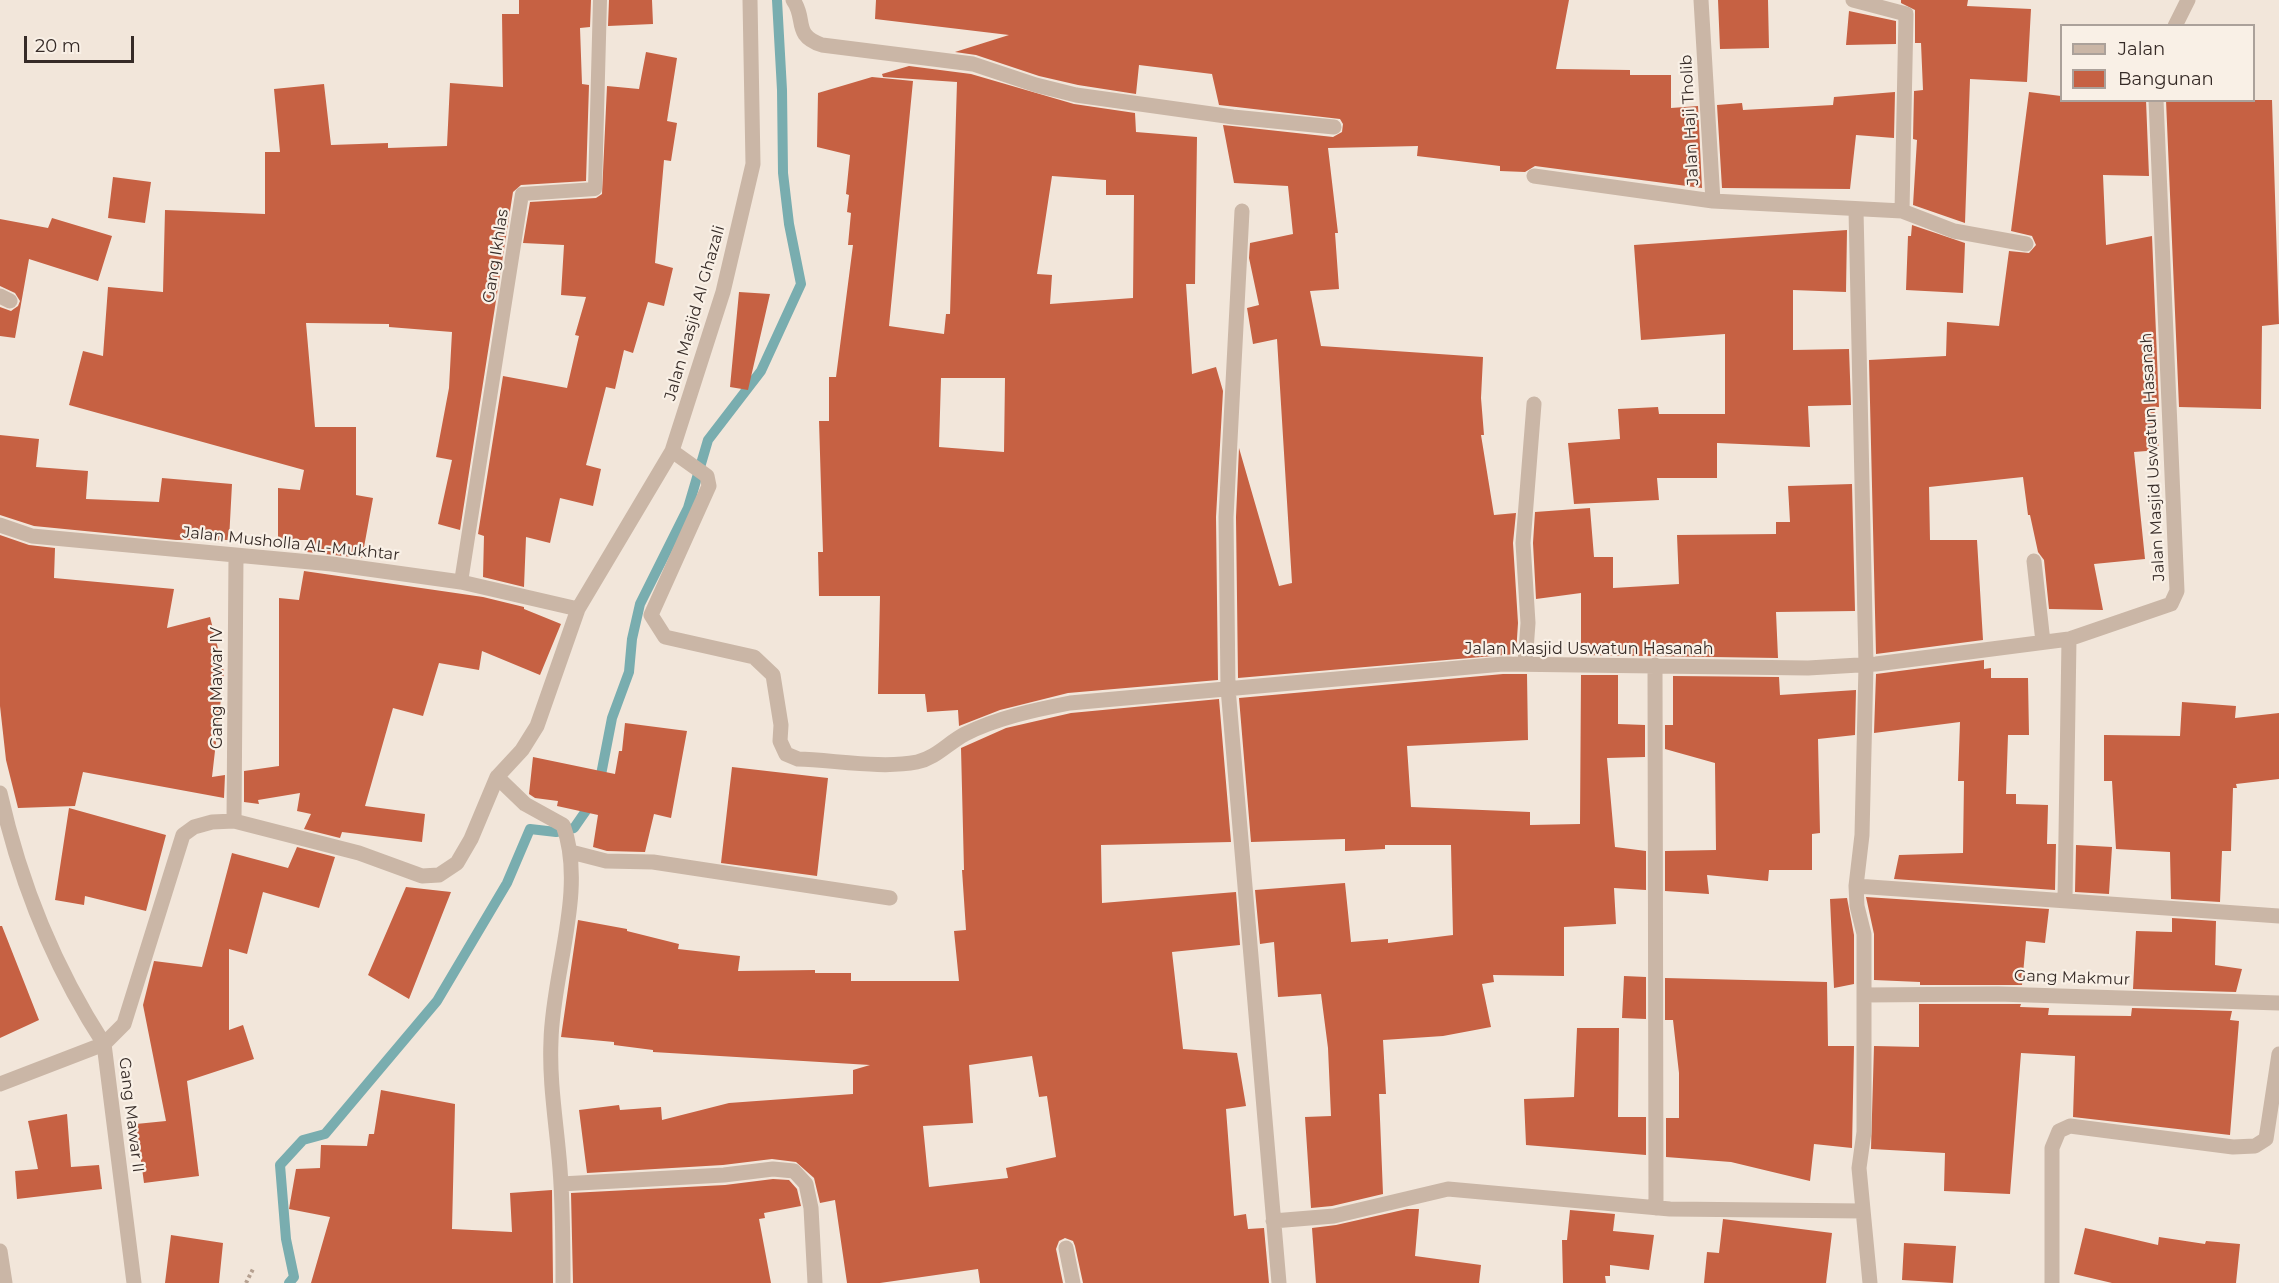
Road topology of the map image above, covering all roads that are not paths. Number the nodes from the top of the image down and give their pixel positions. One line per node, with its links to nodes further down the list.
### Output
1 (600, 0): 21 (lane, Gang Ikhlas)
2 (750, 0): 17 (street, Jalan Masjid Al Ghazali)
3 (793, 0): 9 (street)
4 (1701, 0): 11 (street, Jalan Haji Tholib)
5 (1853, 0): 14 (street)
6 (2188, 0): 7 (street)
7 (2176, 24)
8 (2156, 102): 23 (street, Jalan Masjid Uswatun Hasanah)
9 (1334, 127)
10 (1533, 176): 11 (street, Jalan Haji Tholib)
11 (1713, 201): 12 (street)
12 (1856, 210): 14 (street); 27 (street)
13 (1242, 211): 28 (street)
14 (1902, 211): 15 (street)
15 (2026, 244)
16 (1534, 404): 25 (street)
17 (672, 451): 22 (street, Jalan Masjid Al Ghazali); 28 (street, Jalan Masjid Uswatun Hasanah)
18 (0, 525): 19 (street, Jalan Musholla AL-Mukhtar)
19 (236, 556): 21 (street, Jalan Musholla AL-Mukhtar); 31 (street, Gang Mawar IV)
20 (2034, 561): 24 (street)
21 (461, 582): 22 (street, Jalan Musholla AL-Mukhtar)
22 (578, 609): 29 (street, Jalan Masjid Al Ghazali)
23 (2069, 639): 24 (street, Jalan Masjid Uswatun Hasanah); 35 (street)
24 (2043, 642): 27 (street, Jalan Masjid Uswatun Hasanah)
25 (1525, 664): 26 (street, Jalan Masjid Uswatun Hasanah); 28 (street, Jalan Masjid Uswatun Hasanah)
26 (1655, 665): 27 (street, Jalan Masjid Uswatun Hasanah); 43 (street)
27 (1866, 665): 33 (street)
28 (1228, 688): 45 (street)
29 (497, 777): 31 (street, Jalan Masjid Al Ghazali); 32 (street)
30 (0, 793): 39 (street, Gang Mawar II)
31 (234, 821): 39 (street)
32 (567, 838): 34 (street); 42 (street)
33 (1856, 886): 35 (street); 37 (street)
34 (890, 898)
35 (2065, 900): 36 (street)
36 (2279, 916)
37 (1864, 995): 38 (street, Gang Makmur); 44 (street)
38 (2279, 1003)
39 (104, 1044): 41 (street); 49 (street, Gang Mawar II)
40 (2279, 1054): 55 (street)
41 (0, 1084)
42 (561, 1184): 50 (street); 51 (street)
43 (1656, 1208): 44 (street); 45 (street)
44 (1863, 1210): 54 (street)
45 (1273, 1221): 53 (street)
46 (1066, 1248): 52 (street)
47 (0, 1251): 48 (street)
48 (5, 1283)
49 (134, 1283)
50 (563, 1283)
51 (815, 1283)
52 (1073, 1283)
53 (1279, 1283)
54 (1870, 1283)
55 (2052, 1283)

